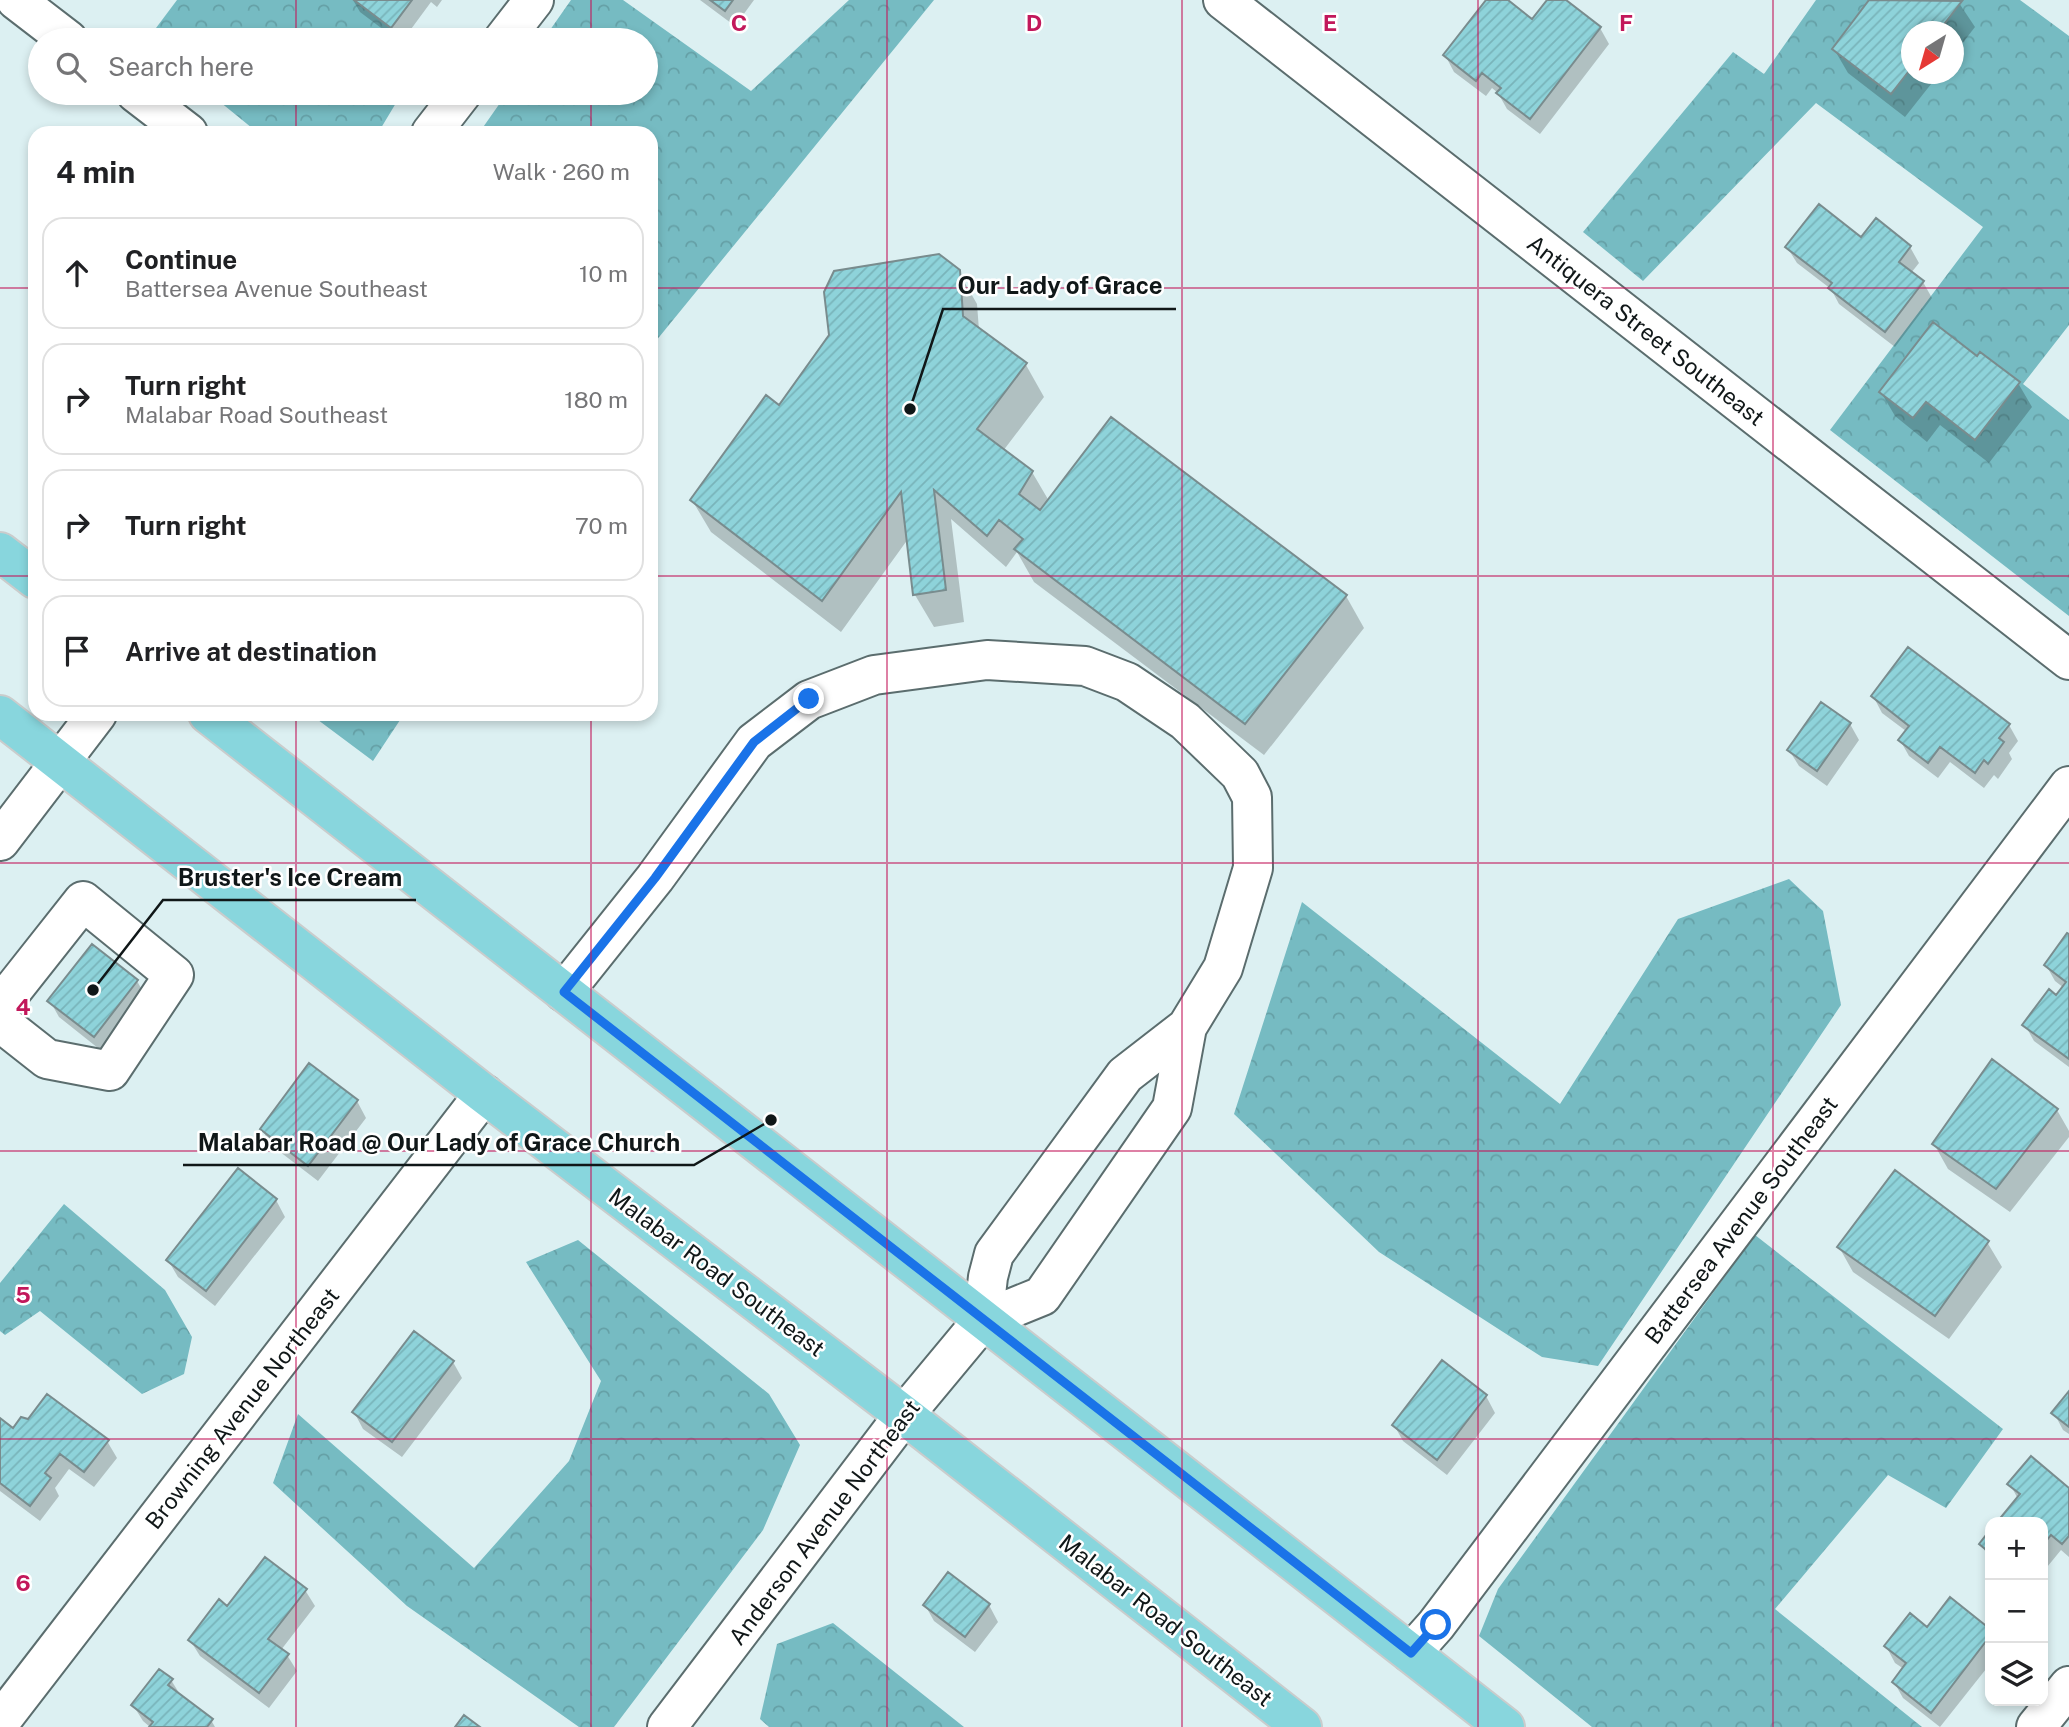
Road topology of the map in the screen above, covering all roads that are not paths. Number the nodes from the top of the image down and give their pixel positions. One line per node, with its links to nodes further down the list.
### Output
1 (16, 0): 4 (street)
2 (534, 0): 5 (street)
3 (1223, 0): 12 (street, Antiquera Street Southeast)
4 (52, 28)
5 (512, 28)
6 (152, 105): 8 (street)
7 (453, 105): 9 (street)
8 (179, 126)
9 (436, 126)
10 (0, 552): 11 (main road)
11 (28, 574)
12 (2069, 660)
13 (0, 715): 16 (main road, Malabar Road Southeast)
14 (92, 721): 16 (street)
15 (217, 721): 19 (main road)
16 (60, 763): 18 (street); 23 (main road, Malabar Road Southeast)
17 (2069, 786): 26 (street, Battersea Avenue Southeast)
18 (0, 841)
19 (564, 992): 22 (street); 24 (main road)
20 (0, 1006): 21 (street)
21 (0, 1022)
22 (1187, 1027): 24 (street); 24 (street)
23 (484, 1094): 25 (main road, Malabar Road Southeast); 28 (street, Browning Avenue Northeast)
24 (983, 1320): 25 (street, Anderson Avenue Northeast); 26 (main road)
25 (904, 1415): 29 (street, Anderson Avenue Northeast); 30 (main road, Malabar Road Southeast)
26 (1411, 1653): 31 (main road)
27 (2069, 1686): 32 (street)
28 (0, 1722)
29 (667, 1727)
30 (1302, 1727)
31 (1505, 1727)
32 (2036, 1727)

